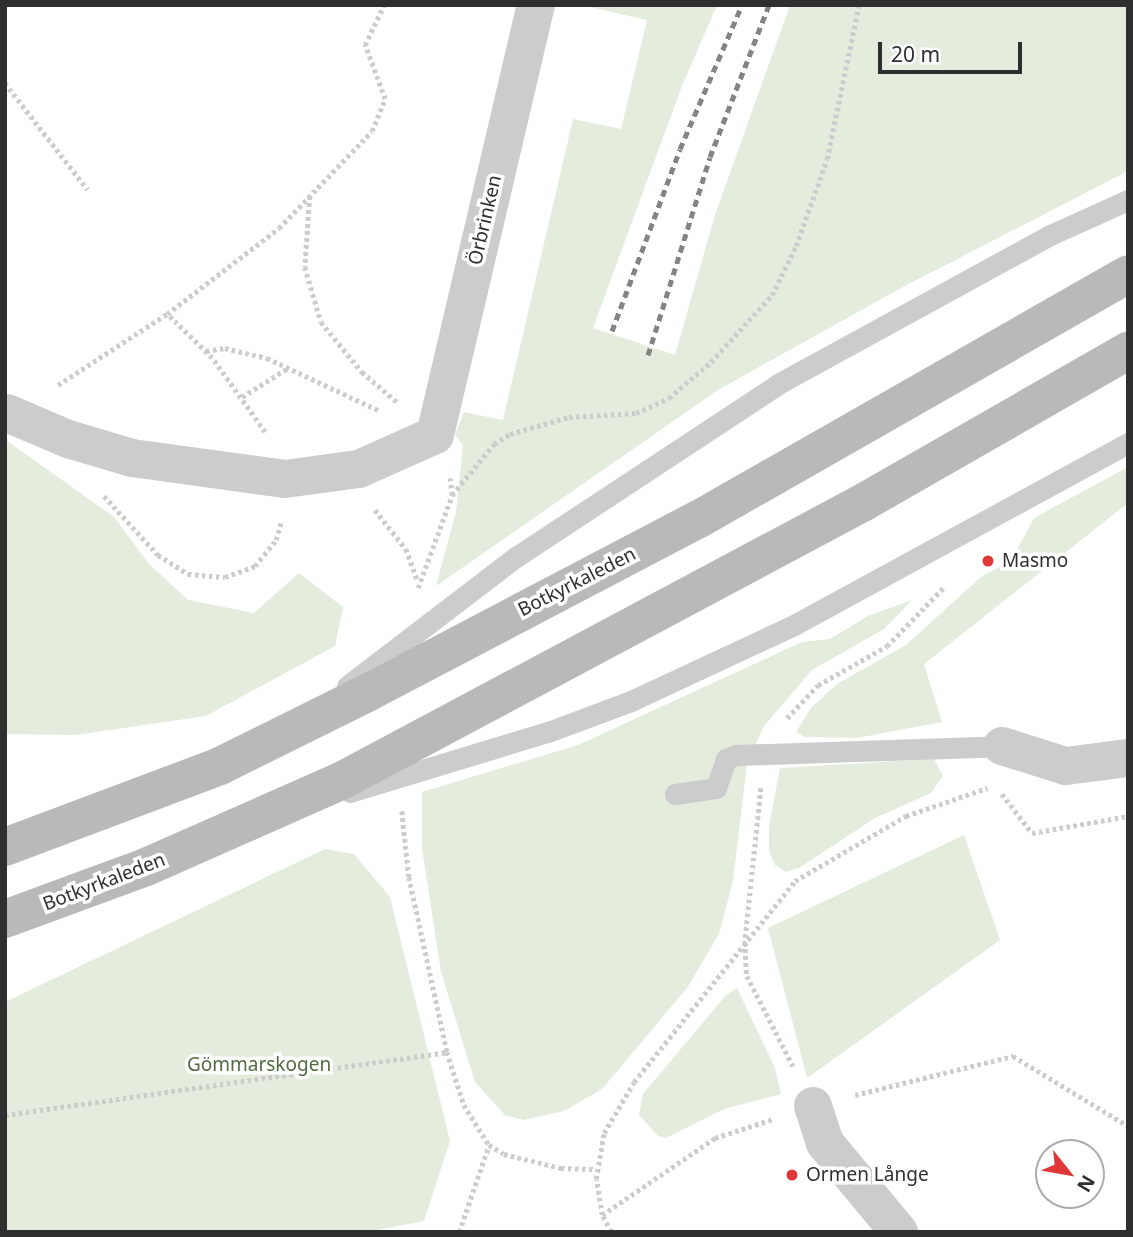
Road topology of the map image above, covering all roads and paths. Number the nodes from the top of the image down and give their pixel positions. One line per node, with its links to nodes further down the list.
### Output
1 (384, 5): 6 (path)
2 (536, 5): 15 (street, Örbrinken)
3 (859, 5): 19 (path)
4 (5, 83): 5 (path)
5 (88, 190)
6 (310, 195): 9 (path); 15 (path)
7 (1128, 200): 24 (lane)
8 (1128, 274): 24 (main road, Botkyrkaleden)
9 (167, 314): 10 (path); 14 (path)
10 (205, 351): 12 (path); 13 (path)
11 (1128, 351): 31 (main road, Botkyrkaleden)
12 (289, 367): 13 (path); 15 (path)
13 (242, 397): 18 (path)
14 (6, 413): 16 (street)
15 (435, 435): 18 (street); 19 (path)
16 (68, 439): 18 (street); 18 (path)
17 (1128, 443): 31 (lane)
18 (285, 479)
19 (452, 495): 22 (path)
20 (387, 520): 22 (path)
21 (952, 579): 26 (path)
22 (418, 582): 23 (path)
23 (418, 592)
24 (280, 735): 32 (main road, Botkyrkaleden)
25 (1002, 746): 26 (lane); 27 (street)
26 (769, 752): 28 (lane); 34 (path)
27 (1128, 758)
28 (675, 794)
29 (401, 807): 35 (path)
30 (1128, 816): 34 (path)
31 (264, 818): 33 (main road, Botkyrkaleden)
32 (5, 847)
33 (5, 919)
34 (745, 942): 36 (path); 40 (path)
35 (447, 1052): 37 (path); 39 (path)
36 (813, 1106): 38 (path); 41 (path); 44 (street)
37 (5, 1115)
38 (1128, 1126)
39 (489, 1145): 40 (path); 42 (path)
40 (596, 1169): 41 (path)
41 (602, 1214): 43 (path)
42 (459, 1232)
43 (611, 1232)
44 (899, 1232)

